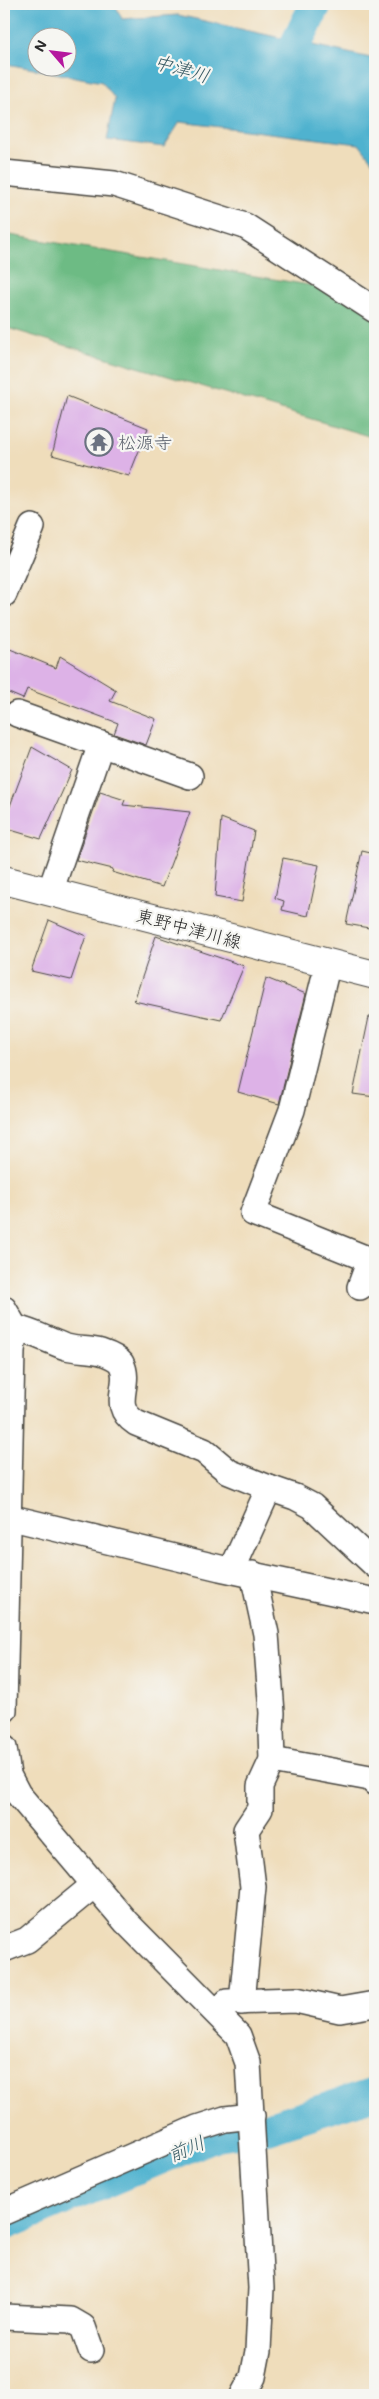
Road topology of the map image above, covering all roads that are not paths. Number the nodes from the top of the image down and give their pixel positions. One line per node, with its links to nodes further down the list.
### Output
1 (4, 173): 2 (street)
2 (375, 310)
3 (32, 527): 4 (street)
4 (4, 594)
5 (17, 714): 6 (street)
6 (101, 744): 7 (street); 9 (street)
7 (190, 776)
8 (4, 880): 9 (main road, 東野中津川線)
9 (50, 892): 10 (main road, 東野中津川線)
10 (328, 963): 11 (main road, 東野中津川線); 12 (street)
11 (375, 974)
12 (360, 1287)
13 (10, 1319): 14 (street); 15 (street)
14 (269, 1488): 16 (street); 17 (street)
15 (6, 1516): 17 (street); 19 (street)
16 (375, 1565)
17 (242, 1572): 18 (street); 21 (street)
18 (375, 1601)
19 (4, 1710)
20 (4, 1748): 23 (street)
21 (272, 1760): 22 (street); 25 (street)
22 (375, 1783)
23 (94, 1885): 24 (street); 26 (street)
24 (4, 1949)
25 (242, 2002): 26 (street); 27 (street)
26 (204, 2003): 28 (street)
27 (375, 2004)
28 (252, 2116): 29 (street); 32 (street)
29 (4, 2212)
30 (4, 2317): 31 (street)
31 (91, 2350)
32 (243, 2395)

